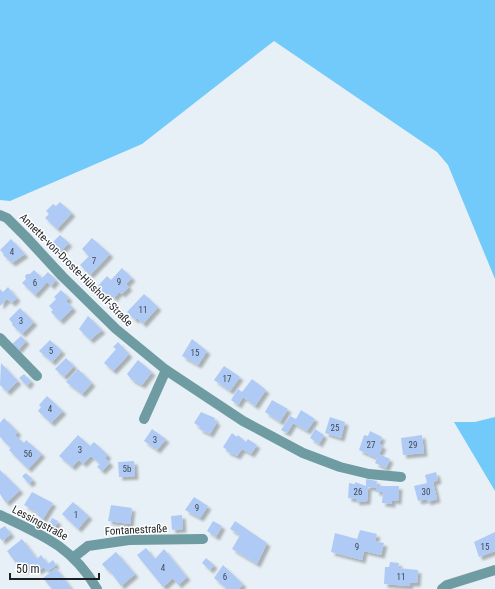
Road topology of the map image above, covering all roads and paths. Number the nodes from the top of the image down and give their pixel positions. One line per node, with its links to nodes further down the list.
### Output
1 (0, 215): 3 (street, Annette-von-Droste-Hülshoff-Straße)
2 (0, 338): 4 (street)
3 (166, 370): 5 (street); 6 (street, Annette-von-Droste-Hülshoff-Straße)
4 (37, 376)
5 (144, 419)
6 (401, 477)
7 (0, 515): 9 (street, Lessingstraße)
8 (203, 539): 9 (street, Fontanestraße)
9 (74, 557): 11 (street, Lessingstraße)
10 (495, 570): 12 (street)
11 (97, 589)
12 (442, 589)

